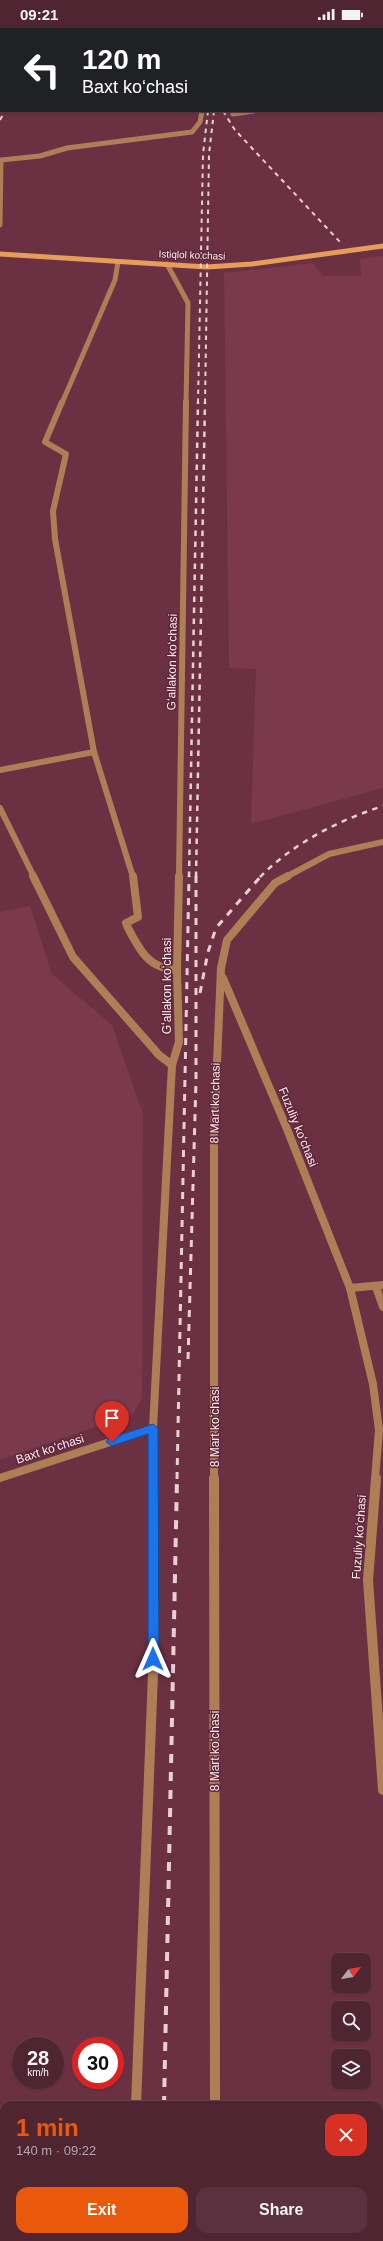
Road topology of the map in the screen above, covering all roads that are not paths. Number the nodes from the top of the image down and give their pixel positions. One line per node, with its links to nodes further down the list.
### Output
1 (202, 112): 4 (street)
2 (234, 112): 3 (street)
3 (247, 112)
4 (0, 226)
5 (383, 246): 8 (main road, Istiqlol ko'chasi)
6 (0, 254): 7 (main road, Istiqlol ko'chasi)
7 (118, 262): 8 (main road, Istiqlol ko'chasi); 9 (street)
8 (167, 264): 13 (street, Gʻallakon koʻchasi)
9 (94, 752): 10 (street); 13 (street)
10 (0, 770)
11 (0, 808): 15 (street)
12 (383, 842): 14 (street, 8 Mart koʻchasi)
13 (177, 970): 15 (street, Gʻallakon koʻchasi)
14 (222, 976): 17 (street, Fuzuliy koʻchasi); 23 (street, 8 Mart koʻchasi)
15 (172, 1065): 19 (street, Gʻallakon koʻchasi)
16 (379, 1286): 17 (street); 18 (street)
17 (350, 1288): 21 (street, Fuzuliy koʻchasi)
18 (383, 1307)
19 (153, 1428): 20 (street, Baxt koʻchasi); 22 (street, Gʻallakon koʻchasi)
20 (0, 1478)
21 (383, 1790)
22 (136, 2101)
23 (215, 2101)

